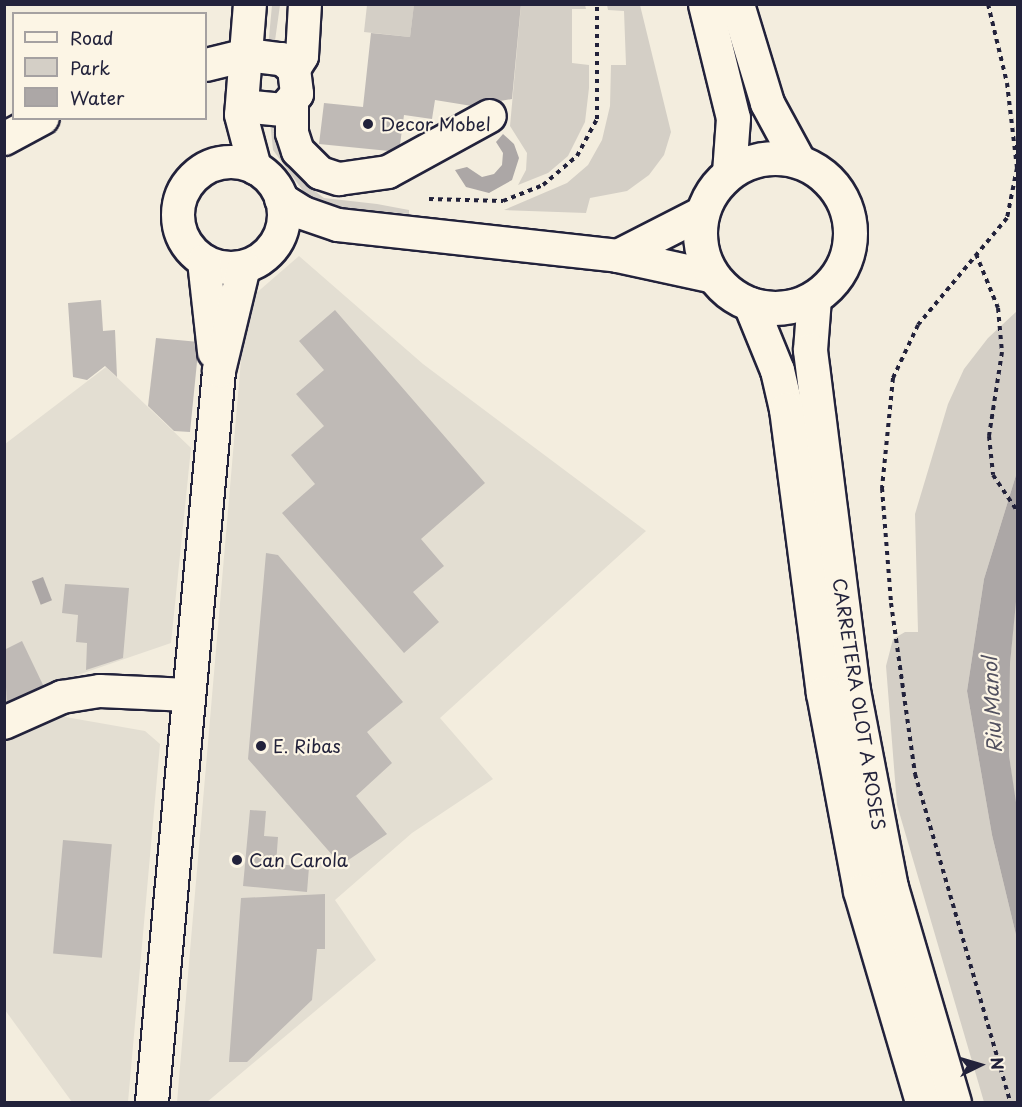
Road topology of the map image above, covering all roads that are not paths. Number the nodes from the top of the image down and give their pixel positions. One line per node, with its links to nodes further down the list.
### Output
1 (250, 4): 5 (street)
2 (305, 4): 7 (street)
3 (705, 4): 16 (highway)
4 (737, 4): 13 (highway)
5 (247, 55): 6 (street); 7 (street); 9 (street)
6 (207, 65)
7 (294, 69): 8 (street)
8 (292, 102): 9 (street); 10 (street)
9 (242, 110): 14 (street); 15 (street)
10 (490, 116)
11 (40, 120): 12 (street)
12 (4, 139)
13 (798, 160): 16 (highway); 25 (highway)
14 (216, 164): 15 (street); 22 (street)
15 (255, 168): 17 (street)
16 (729, 173): 18 (highway)
17 (281, 199): 19 (street); 20 (street)
18 (702, 213): 21 (street); 24 (highway)
19 (338, 225): 20 (street); 21 (street)
20 (277, 241): 23 (street)
21 (618, 256): 24 (street)
22 (204, 261): 23 (street); 27 (street)
23 (244, 267): 27 (street)
24 (714, 277): 26 (highway)
25 (814, 298): 26 (highway); 32 (highway, CARRETERA OLOT A ROSES)
26 (750, 304): 31 (highway, CARRETERA OLOT A ROSES)
27 (219, 370): 28 (street)
28 (189, 694): 29 (street); 30 (street)
29 (4, 723)
30 (152, 1102)
31 (922, 1102)
32 (954, 1102)

